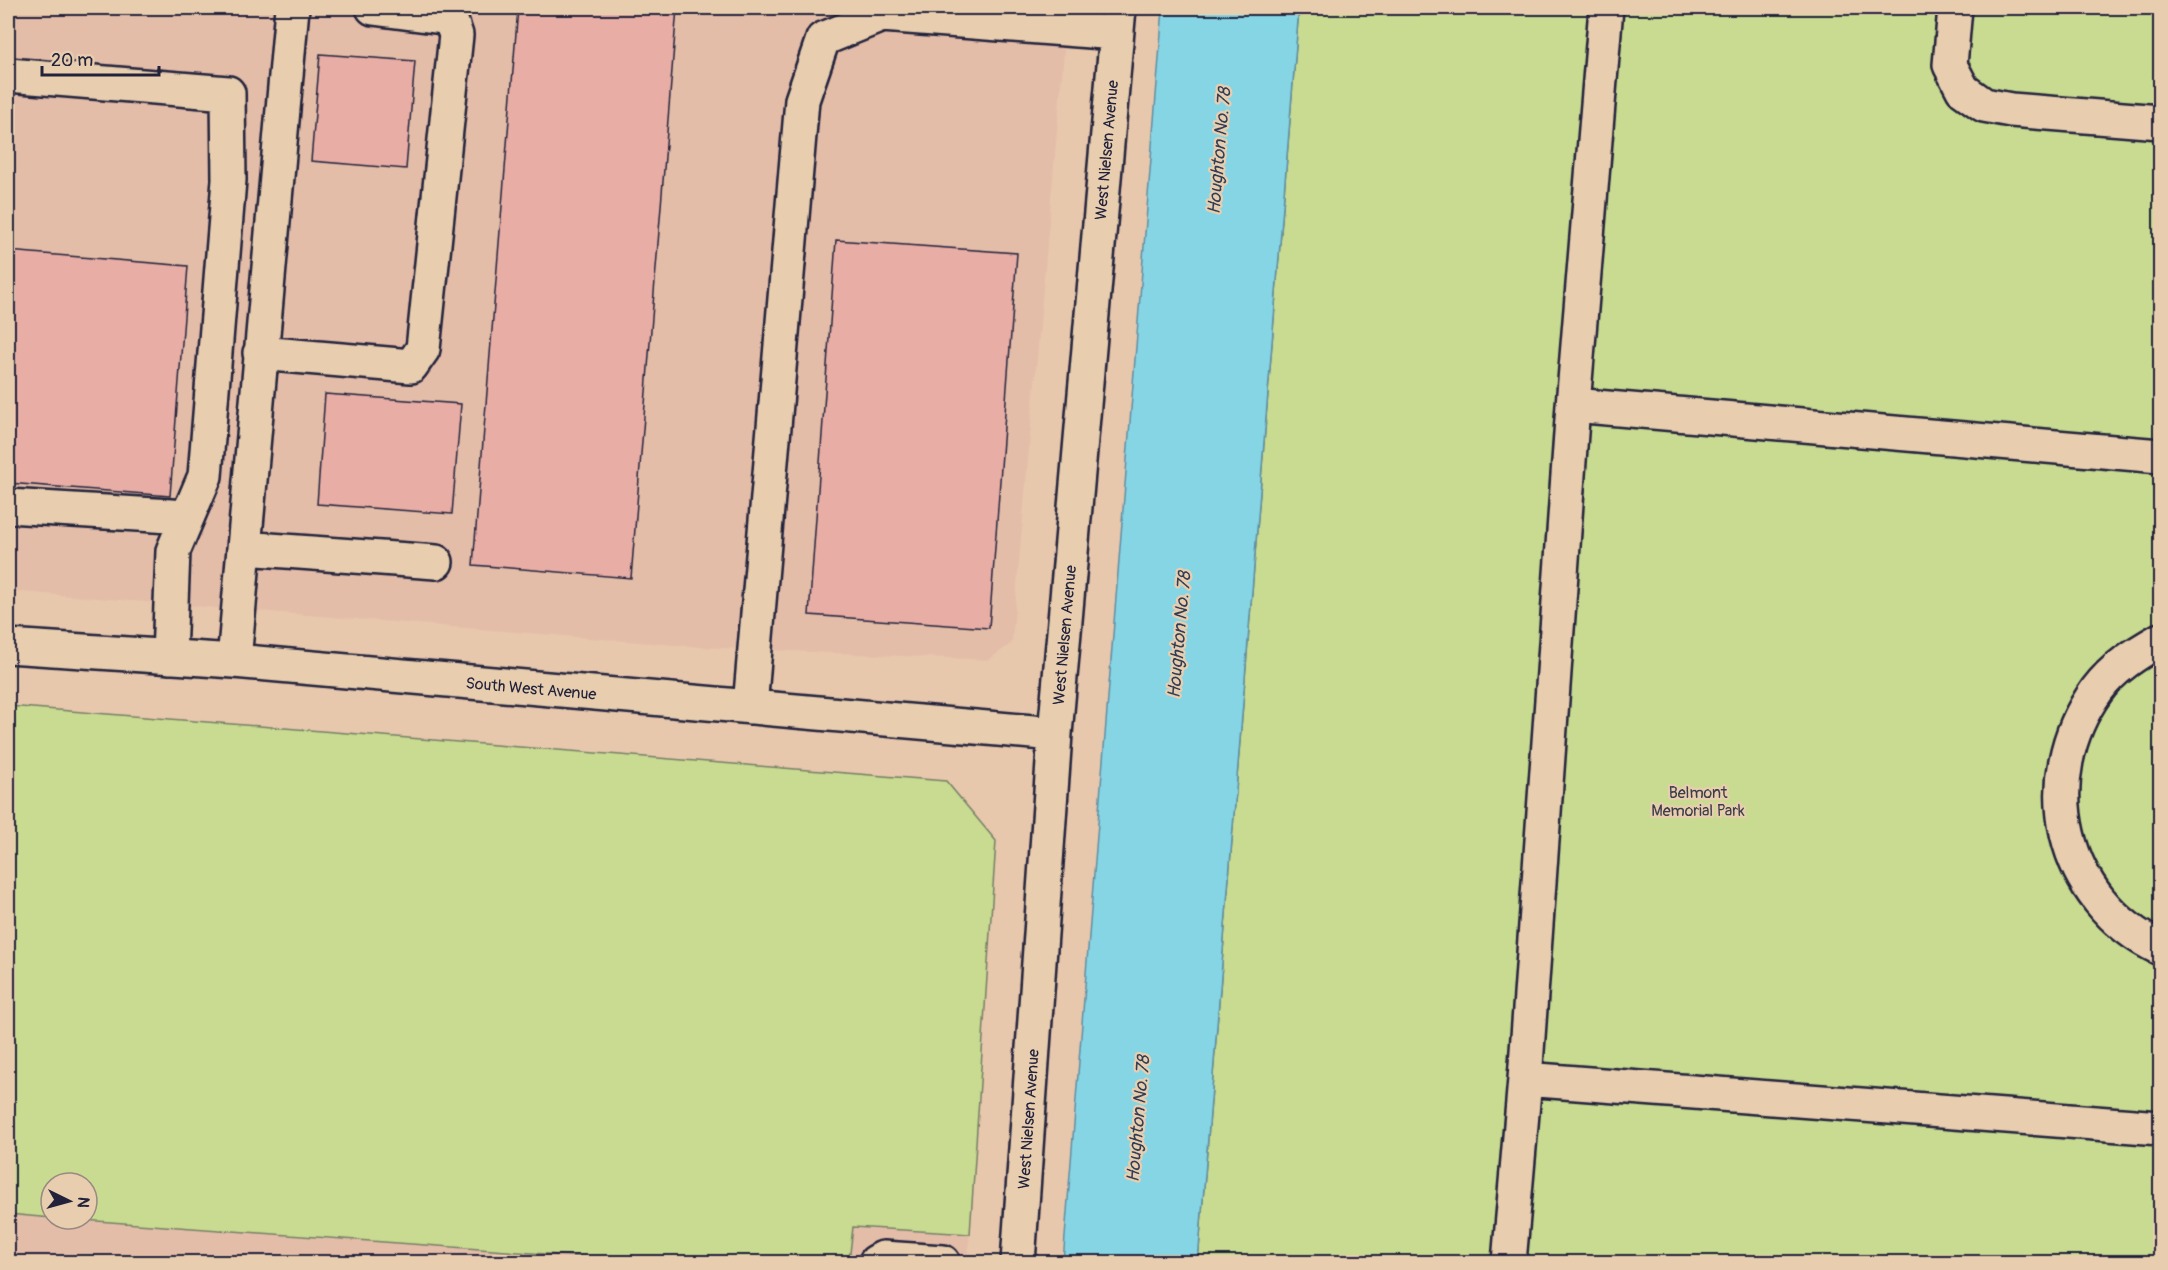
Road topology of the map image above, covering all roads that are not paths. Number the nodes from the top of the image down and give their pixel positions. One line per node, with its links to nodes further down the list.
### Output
1 (292, 8): 8 (street)
2 (373, 8): 8 (street)
3 (1606, 8): 9 (street)
4 (1955, 8): 7 (street)
5 (1118, 20): 19 (street); 20 (street, West Nielsen Avenue)
6 (8, 75): 12 (street)
7 (2160, 122)
8 (260, 352): 13 (street)
9 (1573, 405): 10 (street); 22 (street)
10 (2160, 456)
11 (8, 506): 12 (street)
12 (187, 517): 17 (street)
13 (244, 548): 14 (street); 18 (street)
14 (436, 562)
15 (2160, 640): 21 (street)
16 (8, 646): 17 (street, South West Avenue)
17 (169, 657): 18 (street, South West Avenue)
18 (234, 661): 19 (street, South West Avenue)
19 (750, 707): 20 (street, South West Avenue)
20 (1055, 734): 26 (street, West Nielsen Avenue)
21 (2160, 948)
22 (1525, 1079): 23 (street); 27 (street)
23 (2160, 1128)
24 (876, 1263): 25 (street)
25 (942, 1263)
26 (1018, 1263)
27 (1509, 1263)

